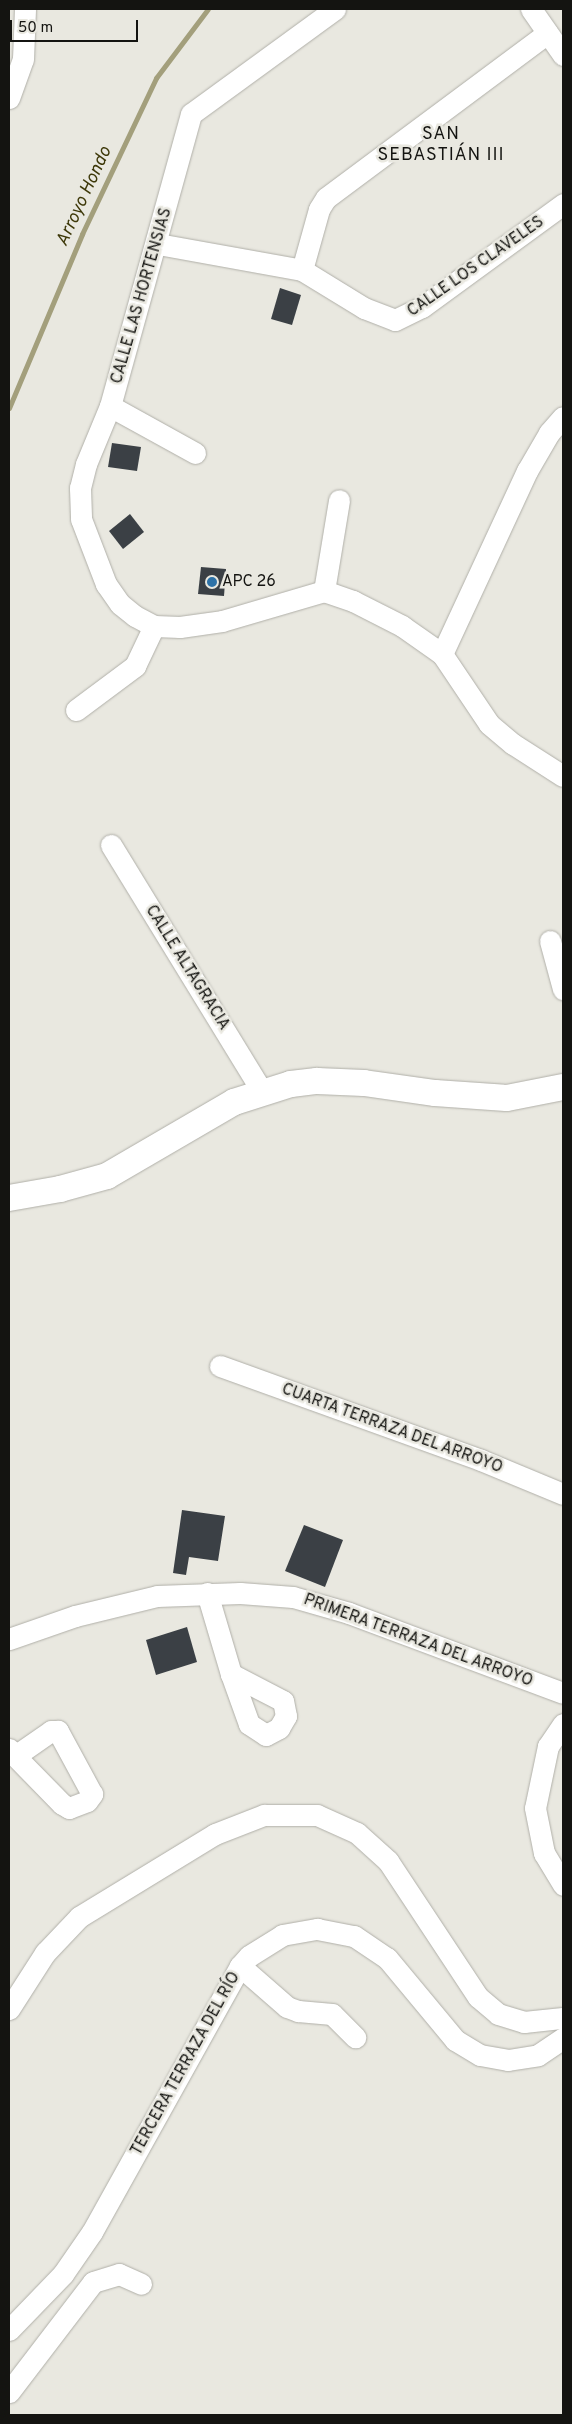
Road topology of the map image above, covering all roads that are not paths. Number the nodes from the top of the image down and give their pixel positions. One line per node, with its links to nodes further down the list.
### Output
1 (25, 9): 6 (street)
2 (335, 9): 8 (street, CALLE LAS HORTENSIAS)
3 (531, 9): 4 (street)
4 (547, 32): 5 (street); 9 (street)
5 (563, 55)
6 (9, 98)
7 (563, 204): 9 (street, CALLE LOS CLAVELES)
8 (158, 244): 9 (street); 10 (street, CALLE LAS HORTENSIAS)
9 (302, 270)
10 (110, 406): 12 (street); 15 (street, CALLE LAS HORTENSIAS)
11 (563, 417): 16 (street)
12 (195, 454)
13 (339, 500): 14 (street)
14 (324, 591): 15 (street); 16 (street)
15 (154, 626): 17 (street)
16 (442, 654): 18 (street)
17 (76, 710)
18 (563, 776)
19 (111, 845): 23 (street, CALLE ALTAGRACIA)
20 (550, 941): 21 (street)
21 (563, 989)
22 (563, 1087): 23 (main road)
23 (262, 1091): 24 (main road)
24 (9, 1198)
25 (220, 1366): 26 (street, CUARTA TERRAZA DEL ARROYO)
26 (563, 1494)
27 (207, 1593): 28 (street, PRIMERA TERRAZA DEL ARROYO); 29 (street); 30 (street, PRIMERA TERRAZA DEL ARROYO)
28 (9, 1637)
29 (231, 1674)
30 (563, 1693)
31 (563, 1724): 32 (street)
32 (563, 1885)
33 (240, 1966): 36 (street); 37 (street, TERCERA TERRAZA DEL RÍO); 39 (street, TERCERA TERRAZA DEL RÍO)
34 (9, 2009): 35 (street)
35 (563, 2018)
36 (355, 2037)
37 (563, 2038)
38 (141, 2284): 40 (street)
39 (9, 2330)
40 (9, 2392)

